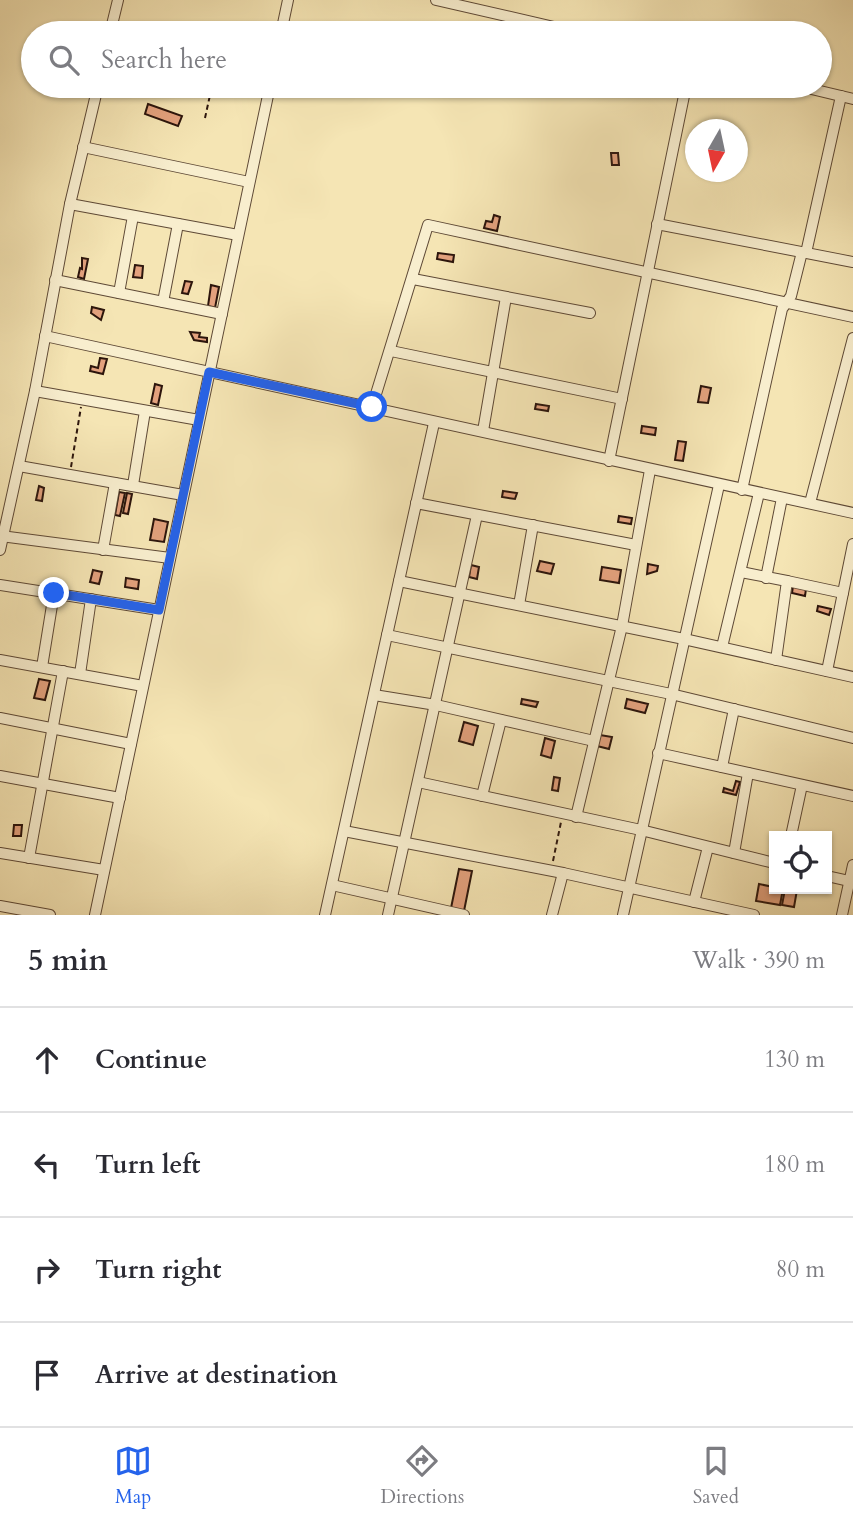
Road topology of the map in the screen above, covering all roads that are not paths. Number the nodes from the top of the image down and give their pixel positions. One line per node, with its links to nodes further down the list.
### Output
1 (118, 0): 4 (street)
2 (288, 0): 5 (street)
3 (436, 0): 6 (street)
4 (113, 21)
5 (284, 21)
6 (528, 21)
7 (832, 94): 8 (street)
8 (841, 96): 12 (street); 20 (street)
9 (95, 98): 13 (street)
10 (268, 98): 14 (street)
11 (683, 98): 18 (street)
12 (853, 99)
13 (83, 147): 14 (street); 15 (street)
14 (250, 182): 19 (street)
15 (70, 204): 16 (street); 24 (street)
16 (133, 216): 17 (street); 25 (street)
17 (178, 224): 19 (street); 27 (street)
18 (657, 224): 20 (street); 22 (street)
19 (238, 235): 30 (street)
20 (804, 253): 21 (street); 28 (street)
21 (853, 262)
22 (648, 271): 23 (street); 28 (street); 38 (street)
23 (413, 279): 26 (street); 34 (street)
24 (55, 281): 25 (street); 32 (street)
25 (119, 293): 27 (street)
26 (506, 297): 29 (street); 36 (street)
27 (163, 302): 30 (street)
28 (787, 302): 31 (street); 50 (street)
29 (590, 313)
30 (222, 314): 35 (street)
31 (853, 317)
32 (45, 336): 35 (street); 37 (street)
33 (853, 338): 55 (street)
34 (391, 351): 36 (street); 39 (street)
35 (209, 372): 39 (street); 41 (street)
36 (492, 374): 38 (street); 43 (street)
37 (35, 391): 40 (street); 45 (street)
38 (622, 399): 44 (street)
39 (372, 407): 42 (street)
40 (145, 411): 41 (street); 48 (street)
41 (199, 420): 52 (street)
42 (434, 423): 43 (street); 54 (street)
43 (483, 431): 44 (street)
44 (609, 461): 46 (street)
45 (19, 466): 47 (street); 59 (street)
46 (650, 470): 49 (street); 61 (street)
47 (115, 483): 48 (street); 63 (street)
48 (132, 485): 52 (street)
49 (719, 485): 50 (street); 78 (street)
50 (743, 490): 51 (street)
51 (759, 493): 53 (street); 65 (street)
52 (183, 495): 64 (street)
53 (782, 498): 55 (street); 66 (street)
54 (416, 503): 57 (street); 67 (street)
55 (810, 503): 56 (street)
56 (853, 513)
57 (477, 515): 58 (street); 71 (street)
58 (533, 525): 61 (street); 74 (street)
59 (2, 536): 62 (street); 63 (street)
60 (853, 544): 72 (street)
61 (636, 545): 76 (street)
62 (0, 550)
63 (103, 550): 64 (street)
64 (170, 558): 75 (street)
65 (741, 572): 66 (street); 79 (street)
66 (766, 578): 68 (street)
67 (399, 581): 71 (street); 77 (street)
68 (787, 581): 72 (street); 82 (street)
69 (0, 585): 70 (street)
70 (54, 593): 73 (street); 83 (street)
71 (461, 593): 74 (street); 80 (street)
72 (843, 593): 85 (street)
73 (91, 599): 75 (street); 86 (street)
74 (519, 605): 76 (street)
75 (159, 610): 89 (street)
76 (622, 626): 78 (street); 88 (street)
77 (387, 635): 80 (street); 91 (street)
78 (684, 639): 79 (street); 90 (street)
79 (722, 647): 82 (street)
80 (447, 649): 88 (street); 92 (street)
81 (0, 660): 83 (street)
82 (776, 660): 85 (street)
83 (42, 667): 84 (street)
84 (63, 671): 86 (street); 96 (street)
85 (827, 671): 87 (street)
86 (80, 674): 89 (street)
87 (853, 677)
88 (608, 681): 90 (street); 98 (street)
89 (143, 686): 99 (street)
90 (671, 694): 93 (street); 100 (street)
91 (374, 695): 92 (street); 112 (street)
92 (436, 705): 95 (street); 104 (street)
93 (734, 709): 97 (street); 101 (street)
94 (0, 718): 96 (street)
95 (501, 720): 98 (street); 107 (street)
96 (52, 728): 99 (street); 105 (street)
97 (853, 738)
98 (594, 741): 110 (street)
99 (131, 744): 109 (street)
100 (658, 753): 101 (street); 111 (street)
101 (723, 767): 102 (street)
102 (748, 773): 106 (street); 117 (street)
103 (0, 776): 105 (street)
104 (418, 782): 107 (street); 114 (street)
105 (41, 784): 109 (street); 118 (street)
106 (802, 785): 108 (street); 113 (street)
107 (482, 796): 110 (street)
108 (853, 796)
109 (120, 798): 121 (street)
110 (576, 817): 111 (street)
111 (641, 830): 115 (street); 126 (street)
112 (344, 831): 114 (street); 125 (street)
113 (792, 831)
114 (404, 844): 122 (street); 127 (street)
115 (708, 847): 117 (street); 128 (street)
116 (0, 853): 118 (street)
117 (734, 853): 119 (street)
118 (29, 858): 121 (street)
119 (769, 862)
120 (853, 865): 124 (street)
121 (104, 870): 131 (street)
122 (563, 873): 126 (street); 135 (street)
123 (832, 877): 124 (street)
124 (851, 882): 138 (street)
125 (332, 885): 127 (street); 132 (street)
126 (629, 888): 128 (street); 136 (street)
127 (391, 900): 133 (street); 134 (street)
128 (694, 902): 137 (street)
129 (0, 906): 130 (street)
130 (50, 915)
131 (95, 915)
132 (326, 915)
133 (388, 915)
134 (464, 915)
135 (552, 915)
136 (623, 915)
137 (754, 915)
138 (842, 915)

